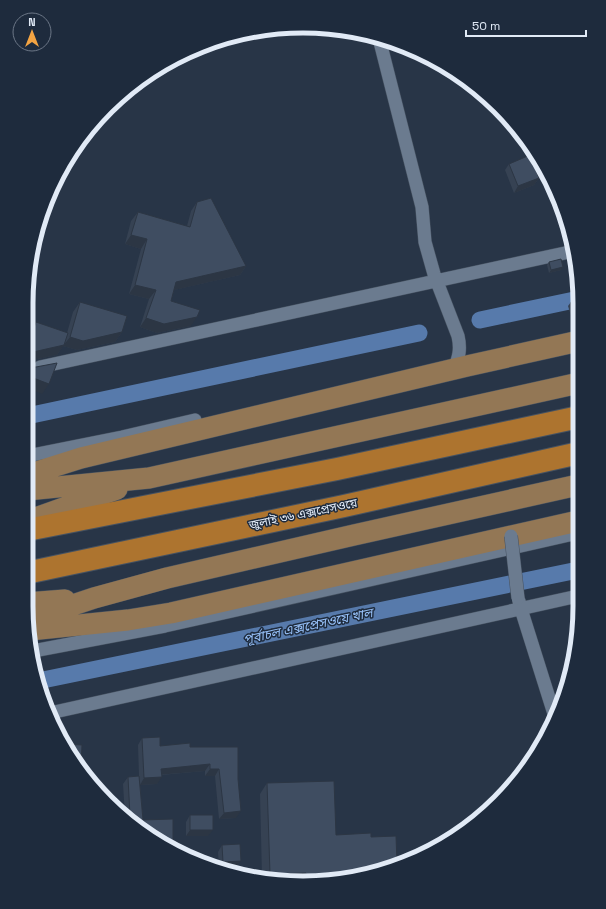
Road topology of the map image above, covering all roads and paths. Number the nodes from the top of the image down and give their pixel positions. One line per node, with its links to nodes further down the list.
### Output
1 (381, 44): 3 (street)
2 (568, 252): 3 (street)
3 (436, 281): 6 (street); 7 (street)
4 (573, 334): 6 (street)
5 (573, 342): 6 (main road)
6 (456, 365): 11 (street); 12 (main road)
7 (33, 368)
8 (573, 384): 13 (main road)
9 (573, 418): 18 (highway)
10 (573, 454): 21 (highway, জুলাই ৩৬ এক্সপ্রেসওয়ে)
11 (33, 455)
12 (33, 473)
13 (149, 478): 15 (main road); 16 (main road)
14 (573, 486): 23 (main road)
15 (33, 489)
16 (33, 519)
17 (573, 523): 20 (main road)
18 (33, 529)
19 (573, 534): 20 (street)
20 (512, 541): 25 (street, bridge); 27 (main road); 28 (street)
21 (33, 572)
22 (573, 597): 25 (street)
23 (94, 598): 24 (main road); 26 (main road)
24 (33, 602)
25 (520, 604): 29 (street); 30 (street)
26 (34, 618)
27 (34, 630)
28 (37, 650)
29 (552, 708)
30 (55, 712)

